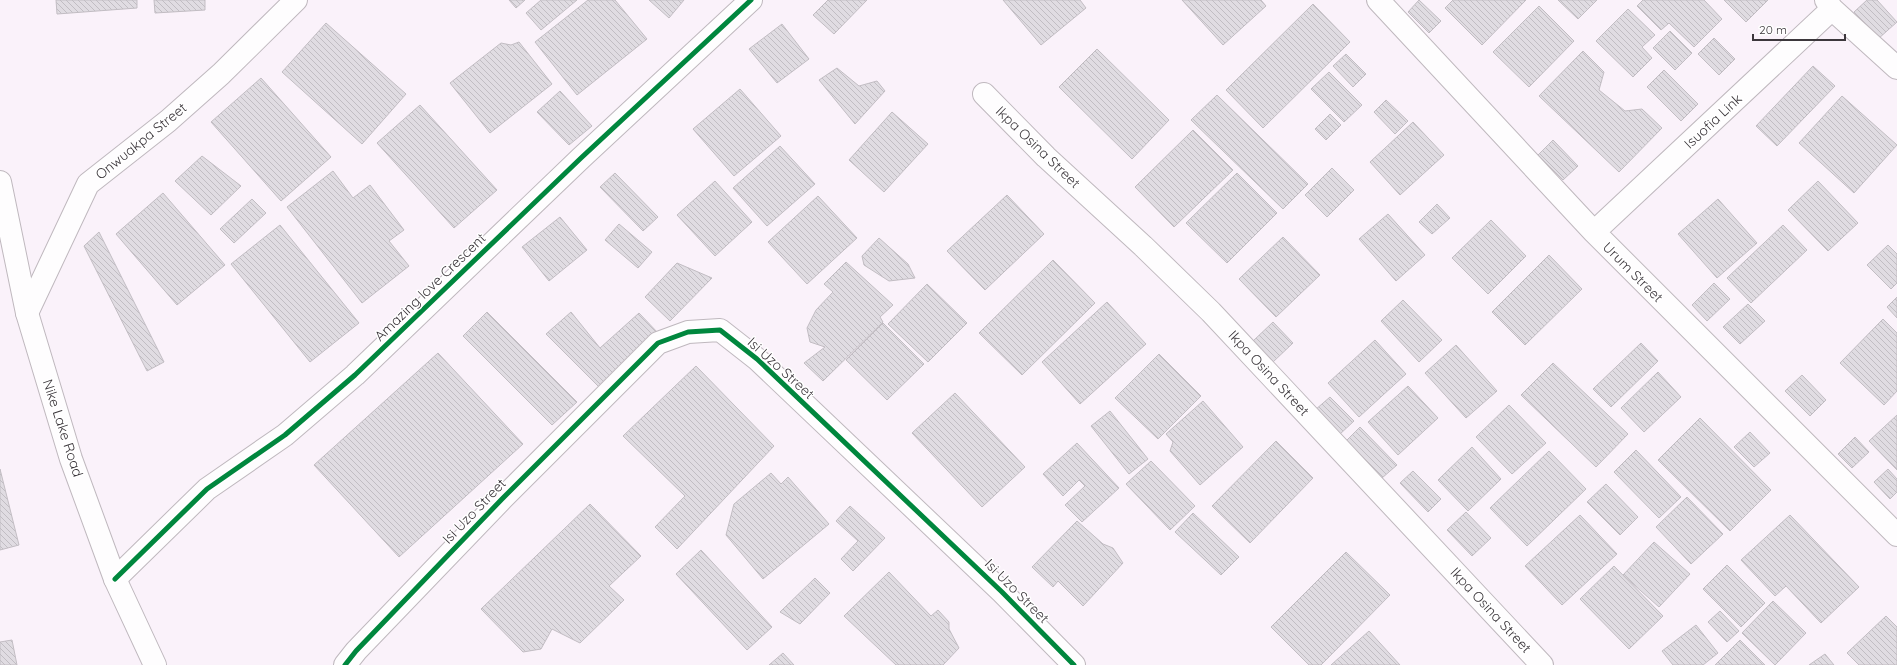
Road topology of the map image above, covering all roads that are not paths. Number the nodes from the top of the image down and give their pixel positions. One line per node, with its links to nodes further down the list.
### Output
1 (296, 0): 9 (street, Onwuakpa Street)
2 (751, 0): 11 (street, Amazing love Crescent)
3 (1378, 0): 8 (street, Urum Street)
4 (1829, 5): 5 (street); 8 (street, Isuofia Link)
5 (1897, 68)
6 (984, 94): 15 (street, Ikpa Osina Street)
7 (0, 182): 9 (street, Nike Lake Road)
8 (1594, 232): 10 (street, Urum Street)
9 (27, 312): 11 (street, Nike Lake Road)
10 (1897, 535)
11 (115, 579): 12 (street, Nike Lake Road)
12 (155, 665)
13 (345, 665): 14 (street, Isi Uzo Street)
14 (1074, 665)
15 (1542, 665)

